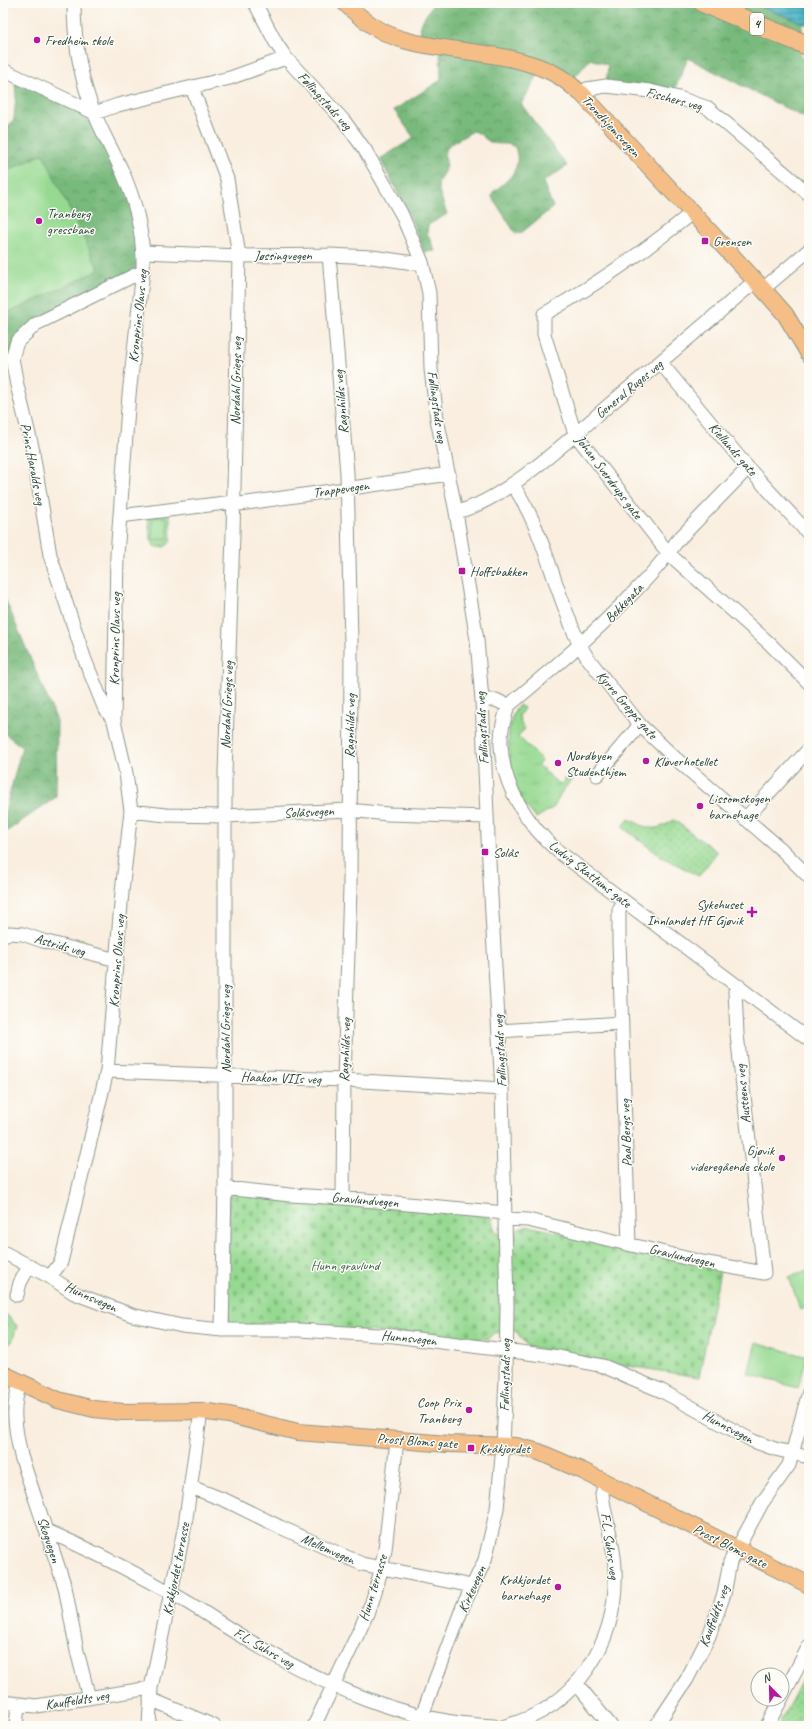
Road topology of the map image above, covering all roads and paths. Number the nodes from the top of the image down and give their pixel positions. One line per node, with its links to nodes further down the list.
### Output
1 (74, 3): 10 (street, Kronprins Olavs veg)
2 (255, 3): 6 (street, Føllingstads veg)
3 (345, 3): 9 (main road, Trondhjemsvegen)
4 (704, 3): 5 (highway, 4)
5 (809, 46)
6 (286, 58): 8 (street); 17 (street, Føllingstads veg)
7 (3, 70): 10 (street)
8 (192, 88): 10 (street); 16 (street, Nordahl Griegs veg)
9 (582, 94): 11 (street, Fischers veg); 12 (main road, Trondhjemsvegen)
10 (95, 113): 14 (street, Kronprins Olavs veg)
11 (809, 194)
12 (693, 212): 19 (main road, Trondhjemsvegen); 22 (street, Johan Sverdrups gate)
13 (809, 250): 19 (street, General Ruges veg)
14 (144, 252): 16 (street, Jøssingvegen); 18 (street, Kronprins Olavs veg)
15 (329, 255): 16 (street, Jøssingvegen); 17 (street, Jøssingvegen); 26 (street, Ragnhilds veg)
16 (239, 256): 27 (street, Nordahl Griegs veg)
17 (422, 262): 24 (street, Føllingstads veg)
18 (143, 271): 29 (street, Kronprins Olavs veg); 36 (street, Prins Haralds veg)
19 (759, 285): 20 (main road, Trondhjemsvegen); 21 (street, General Ruges veg)
20 (809, 354)
21 (660, 362): 22 (street, General Ruges veg); 23 (street, Kiellands gate)
22 (575, 434): 25 (street, General Ruges veg); 31 (street, Johan Sverdrups gate)
23 (748, 468): 30 (street, Kiellands gate); 31 (street, Bekkegata)
24 (448, 474): 26 (street, Trappevegen); 28 (street, Føllingstads veg)
25 (512, 484): 28 (street, General Ruges veg); 32 (street, Kyrre Grepps gate)
26 (347, 488): 27 (street, Trappevegen); 40 (street, Ragnhilds veg)
27 (233, 503): 29 (street, Trappevegen); 42 (street, Nordahl Griegs veg)
28 (456, 512): 34 (street, Føllingstads veg)
29 (120, 516): 36 (street, Kronprins Olavs veg)
30 (809, 534)
31 (669, 554): 32 (street, Bekkegata); 33 (street, Johan Sverdrups gate)
32 (580, 646): 35 (street, Bekkegata); 37 (street, Kyrre Grepps gate)
33 (809, 683)
34 (482, 700): 35 (street); 43 (street, Føllingstads veg)
35 (508, 706): 46 (street, Ludvig Skattums gate)
36 (114, 721): 41 (street, Kronprins Olavs veg)
37 (640, 724): 39 (street); 44 (street, Kyrre Grepps gate)
38 (809, 749): 44 (street)
39 (597, 775)
40 (349, 810): 42 (street, Solåsvegen); 43 (street, Solåsvegen); 55 (street, Ragnhilds veg)
41 (131, 811): 42 (street, Solåsvegen); 48 (street, Kronprins Olavs veg)
42 (225, 816): 54 (street, Nordahl Griegs veg)
43 (487, 817): 51 (street, Føllingstads veg)
44 (745, 819): 45 (street, Kyrre Grepps gate)
45 (809, 877)
46 (624, 901): 49 (street, Ludvig Skattums gate); 50 (street, Paal Bergs veg)
47 (3, 936): 48 (street, Astrids veg)
48 (117, 960): 53 (street, Kronprins Olavs veg)
49 (739, 986): 52 (street, Ludvig Skattums gate); 63 (street, Austeens veg)
50 (622, 1022): 51 (street); 60 (street, Paal Bergs veg)
51 (500, 1031): 56 (street, Føllingstads veg)
52 (809, 1040)
53 (108, 1071): 54 (street, Haakon VIIs veg); 64 (street, Kronprins Olavs veg)
54 (225, 1076): 55 (street, Haakon VIIs veg); 57 (street, Nordahl Griegs veg)
55 (344, 1080): 56 (street, Haakon VIIs veg); 58 (street, Ragnhilds veg)
56 (502, 1089): 59 (street, Føllingstads veg)
57 (225, 1188): 58 (street, Gravlundvegen); 66 (street, Nordahl Griegs veg)
58 (343, 1198): 59 (street, Gravlundvegen)
59 (505, 1216): 60 (street, Gravlundvegen); 67 (street, Føllingstads veg)
60 (629, 1244): 63 (street, Gravlundvegen)
61 (3, 1252): 62 (street, Hunnsvegen)
62 (29, 1266): 64 (street, Hunnsvegen); 65 (street)
63 (764, 1273)
64 (50, 1277): 66 (street, Hunnsvegen)
65 (16, 1295)
66 (222, 1330): 67 (street, Hunnsvegen)
67 (506, 1351): 73 (street, Føllingstads veg); 74 (street, Hunnsvegen)
68 (3, 1374): 69 (main road, Prost Bloms gate)
69 (21, 1383): 71 (main road, Prost Bloms gate); 78 (street, Skogvegen)
70 (809, 1392): 74 (street, Kauffeldts veg)
71 (200, 1411): 72 (main road, Prost Bloms gate); 77 (street, Kråkjordet terrasse)
72 (397, 1440): 73 (main road, Prost Bloms gate); 80 (street, Hunn terrasse)
73 (503, 1446): 76 (main road, Prost Bloms gate); 81 (street, Kirkevegen)
74 (791, 1453): 75 (street, Hunnsvegen); 79 (street, Kauffeldts veg)
75 (809, 1457)
76 (605, 1483): 79 (main road, Prost Bloms gate); 85 (street, F.L. Suhrs veg)
77 (191, 1487): 80 (street, Mellemvegen); 83 (street, Kråkjordet terrasse)
78 (47, 1531): 83 (street, F.L. Suhrs veg); 88 (street, Skogvegen)
79 (737, 1549): 82 (main road, Prost Bloms gate); 98 (street, Kauffeldts veg)
80 (382, 1567): 81 (street, Mellemvegen); 86 (street, Hunn terrasse)
81 (472, 1586): 91 (street, Kirkevegen)
82 (809, 1586)
83 (172, 1593): 86 (street, F.L. Suhrs veg); 87 (street, Kråkjordet terrasse)
84 (809, 1646): 99 (street)
85 (576, 1683): 96 (street, F.L. Suhrs veg); 97 (street)
86 (333, 1686): 91 (street, F.L. Suhrs veg); 95 (street, Hunn terrasse)
87 (150, 1694): 88 (street, Kauffeldts veg); 93 (street, Kråkjordet terrasse); 94 (street)
88 (89, 1698): 90 (street, Kauffeldts veg)
89 (3, 1702): 90 (street, Kauffeldts veg)
90 (18, 1705): 92 (street)
91 (420, 1721): 96 (street, F.L. Suhrs veg)
92 (16, 1726)
93 (149, 1726)
94 (214, 1726)
95 (314, 1726)
96 (503, 1726)
97 (612, 1726)
98 (656, 1726)
99 (767, 1726)

